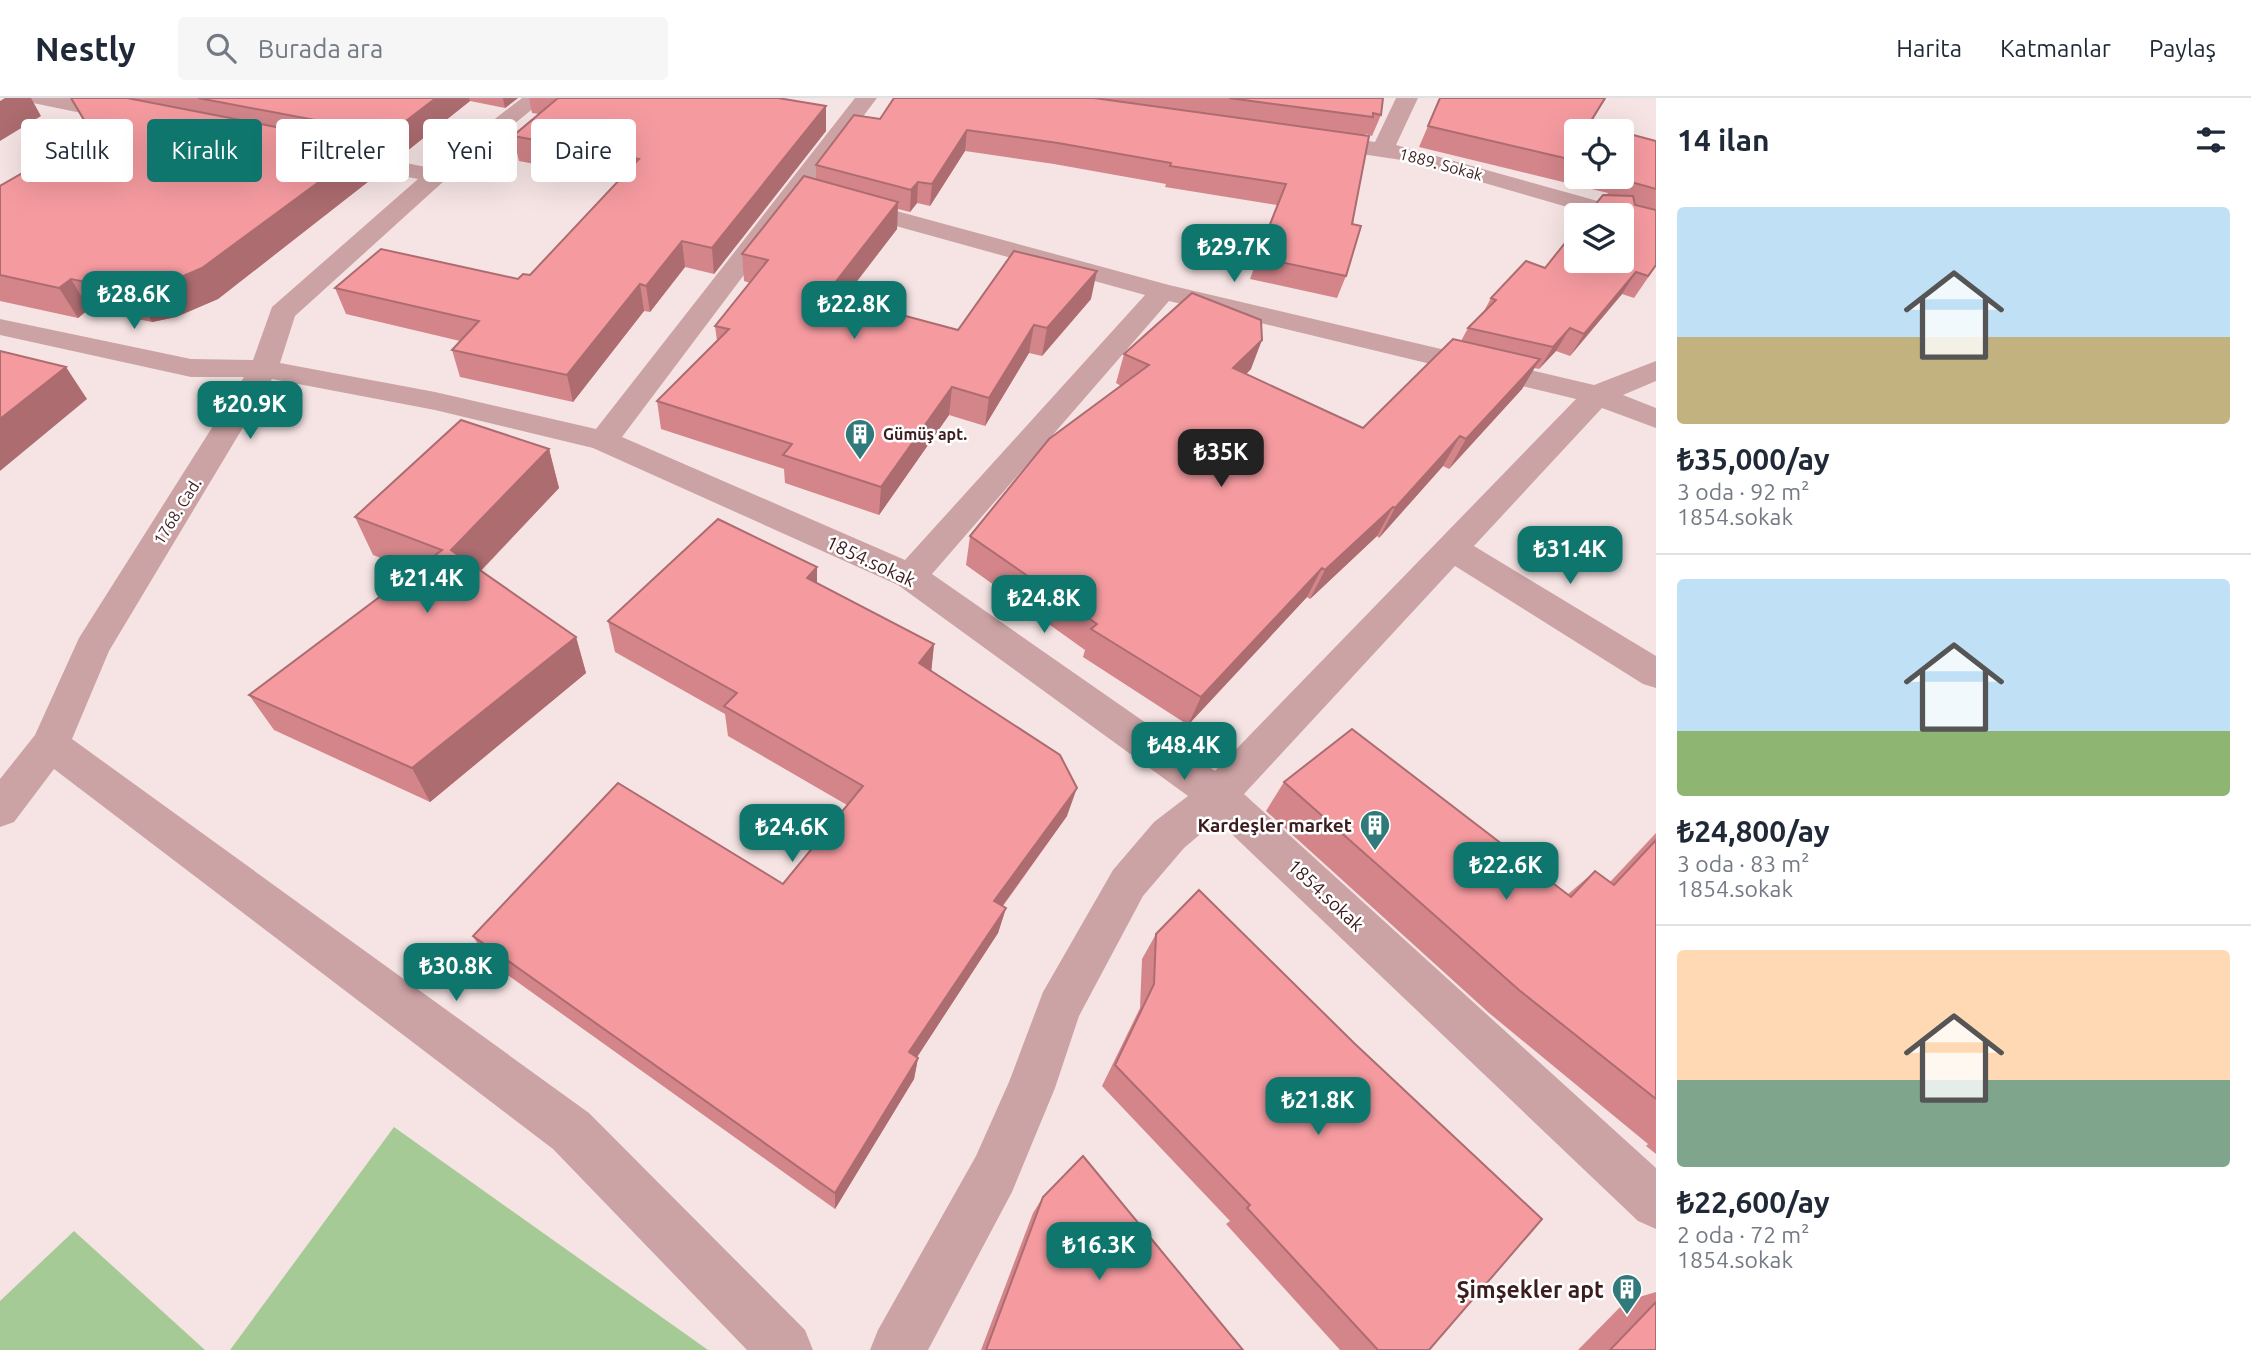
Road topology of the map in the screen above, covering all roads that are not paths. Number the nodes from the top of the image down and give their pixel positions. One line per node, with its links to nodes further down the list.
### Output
1 (41, 98): 5 (street)
2 (535, 98): 6 (street, 1768. Cad.)
3 (866, 98): 10 (street)
4 (1407, 98): 8 (street)
5 (150, 119)
6 (508, 119)
7 (1288, 137): 8 (street, 1889. Sokak)
8 (1382, 150): 11 (street, 1889. Sokak)
9 (429, 182): 14 (street, 1768. Cad.)
10 (797, 191): 12 (street); 18 (street)
11 (1578, 203)
12 (1163, 292): 16 (street); 20 (street)
13 (0, 327): 14 (street, 1854.sokak)
14 (264, 369): 18 (street, 1854.sokak); 22 (street, 1768. Cad.)
15 (1656, 370): 16 (street)
16 (1597, 395): 17 (street); 19 (street)
17 (1656, 419)
18 (603, 441): 20 (street, 1854.sokak)
19 (1454, 549): 21 (street); 24 (street)
20 (911, 576): 24 (street, 1854.sokak)
21 (1656, 674)
22 (50, 744): 23 (street, 1768. Cad.); 26 (street)
23 (8, 788)
24 (1218, 794): 25 (street, 1854.sokak); 27 (street)
25 (1656, 1203)
26 (785, 1350)
27 (898, 1350)

